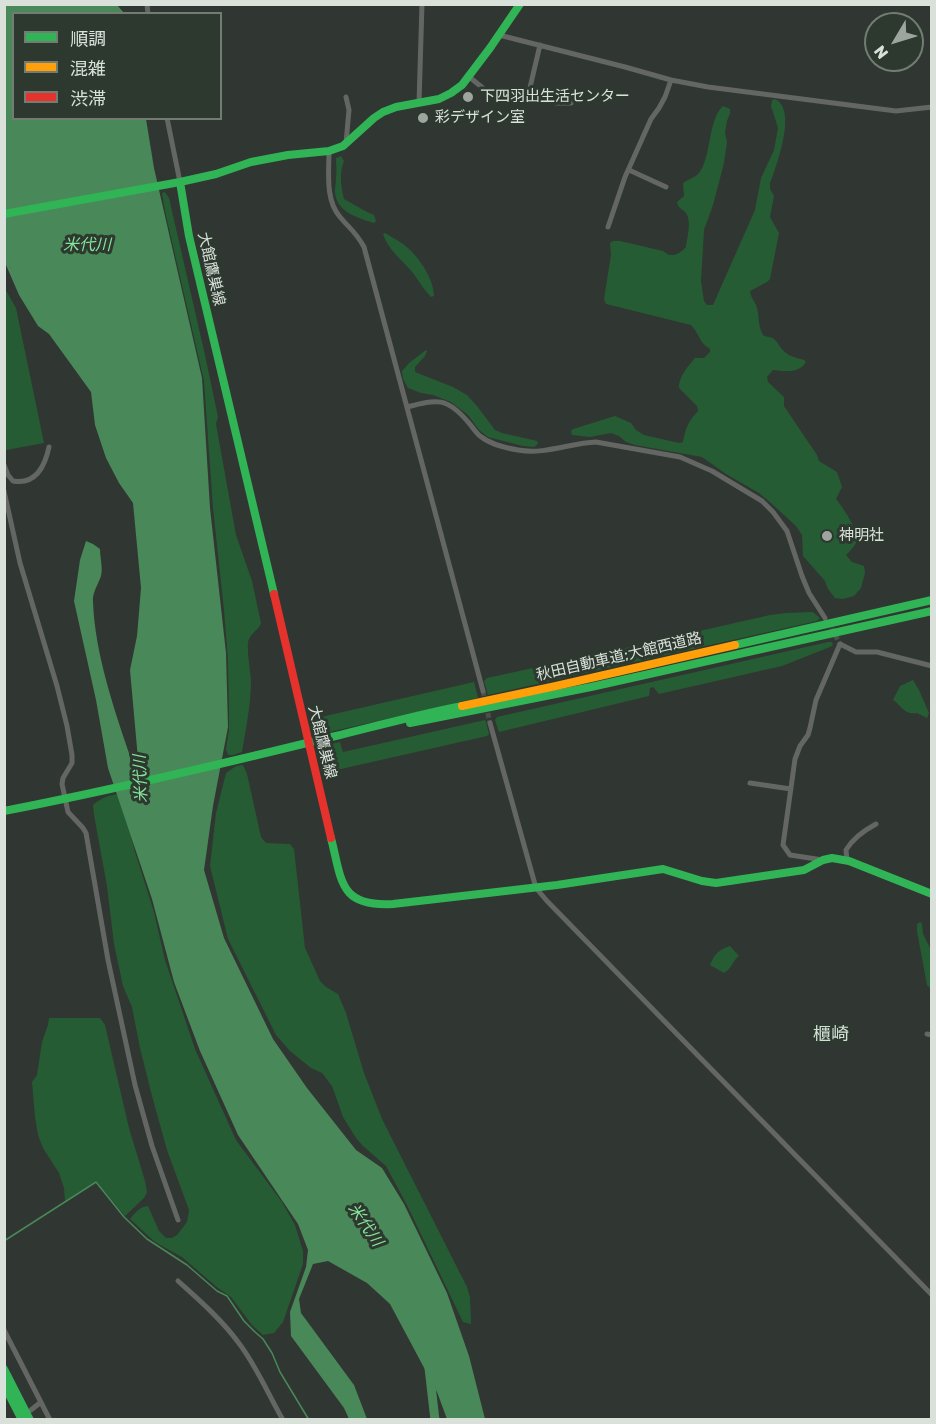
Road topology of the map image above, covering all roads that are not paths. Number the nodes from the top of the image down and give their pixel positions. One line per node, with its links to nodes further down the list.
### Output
1 (422, 4): 9 (street)
2 (520, 4): 3 (main road)
3 (499, 35): 4 (street); 5 (main road)
4 (540, 45): 6 (street); 7 (street)
5 (468, 76): 7 (street); 9 (main road)
6 (670, 80): 11 (street); 15 (street)
7 (528, 96): 10 (street)
8 (346, 97): 13 (street)
9 (419, 103): 13 (main road)
10 (571, 103)
11 (932, 107)
12 (167, 120): 16 (street)
13 (346, 143): 14 (main road)
14 (329, 151): 16 (main road); 20 (street)
15 (628, 170): 17 (street); 19 (street)
16 (180, 182): 18 (main road); 37 (main road, 大館鷹巣線)
17 (666, 187)
18 (4, 214)
19 (608, 227)
20 (408, 407): 26 (street); 28 (street)
21 (49, 447): 22 (street)
22 (4, 465)
23 (4, 491): 39 (street)
24 (932, 600): 30 (main road, 秋田自動車道;大館西道路)
25 (932, 610): 30 (main road, 秋田自動車道;大館西道路)
26 (825, 618)
27 (932, 666): 32 (street)
28 (483, 691)
29 (490, 723): 37 (street)
30 (313, 742): 33 (main road, 秋田自動車道;大館西道路)
31 (750, 783): 32 (street)
32 (791, 789): 35 (street)
33 (4, 811)
34 (876, 824): 36 (street)
35 (823, 860): 36 (main road, 大館鷹巣線); 37 (main road, 大館鷹巣線)
36 (848, 861): 38 (main road, 大館鷹巣線)
37 (536, 888): 41 (street)
38 (932, 894)
39 (178, 1220)
40 (178, 1281): 50 (street)
41 (932, 1295)
42 (4, 1330): 45 (street)
43 (4, 1369): 48 (main road)
44 (4, 1385): 47 (main road)
45 (41, 1402): 46 (street); 49 (street)
46 (31, 1410)
47 (22, 1419)
48 (30, 1419)
49 (50, 1419)
50 (283, 1419)

